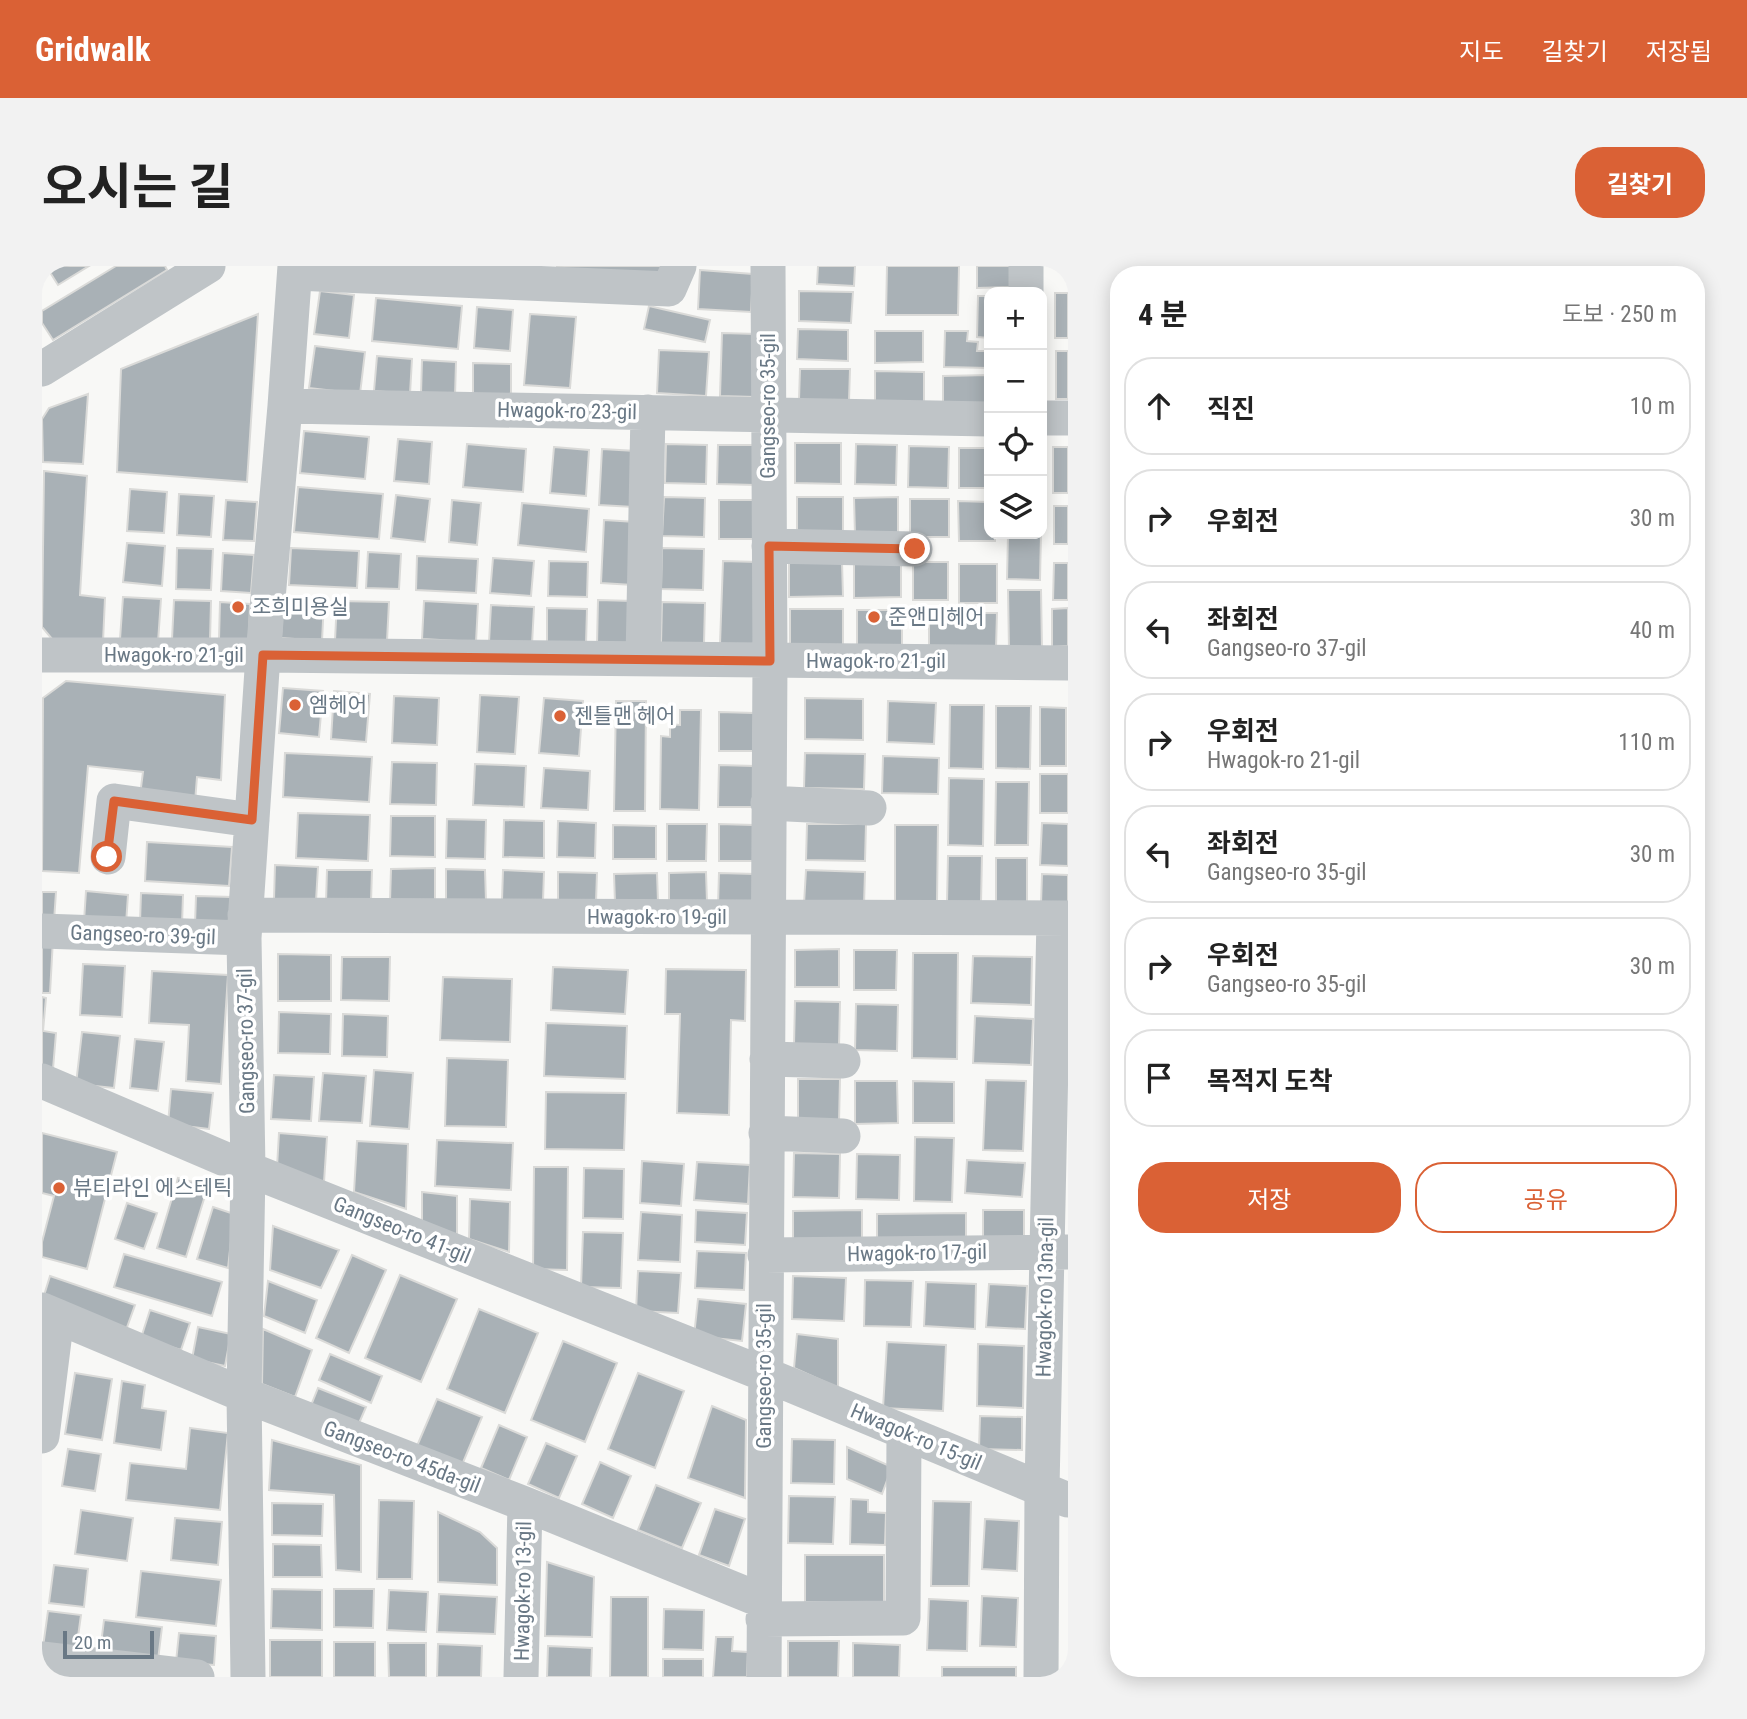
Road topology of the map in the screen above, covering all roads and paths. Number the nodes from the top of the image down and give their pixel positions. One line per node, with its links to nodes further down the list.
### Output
1 (208, 266): 7 (street)
2 (679, 266): 5 (street)
3 (768, 266): 10 (street, Gangseo-ro 35-gil)
4 (1026, 266): 6 (street)
5 (295, 270): 8 (street)
6 (1026, 287)
7 (42, 369)
8 (285, 406): 9 (street, Hwagok-ro 23-gil); 17 (street, Gangseo-ro 37-gil)
9 (648, 412): 10 (street, Hwagok-ro 23-gil); 18 (street)
10 (768, 414): 13 (street, Hwagok-ro 23-gil); 14 (street, Gangseo-ro 35-gil)
11 (1047, 418): 12 (street)
12 (1068, 418)
13 (984, 419)
14 (769, 546): 15 (street); 19 (street, Gangseo-ro 35-gil)
15 (915, 549)
16 (42, 655): 17 (street, Hwagok-ro 21-gil)
17 (263, 655): 18 (street, Hwagok-ro 21-gil); 23 (street, Gangseo-ro 37-gil)
18 (643, 659): 19 (street, Hwagok-ro 21-gil)
19 (770, 661): 20 (street, Hwagok-ro 21-gil); 21 (street, Gangseo-ro 35-gil)
20 (1068, 663)
21 (768, 803): 22 (street); 25 (street, Gangseo-ro 35-gil)
22 (869, 808)
23 (252, 820): 24 (street); 27 (street, Gangseo-ro 37-gil)
24 (107, 857)
25 (768, 917): 26 (street, Hwagok-ro 19-gil); 27 (street, Hwagok-ro 19-gil); 29 (street, Gangseo-ro 35-gil)
26 (1061, 918): 35 (street, Hwagok-ro 13na-gil)
27 (245, 926): 28 (street, Gangseo-ro 39-gil); 34 (street, Gangseo-ro 37-gil)
28 (42, 931)
29 (766, 1059): 30 (street); 32 (street, Gangseo-ro 35-gil)
30 (843, 1061)
31 (42, 1081): 34 (street, Gangseo-ro 41-gil)
32 (766, 1133): 33 (street); 36 (street, Gangseo-ro 35-gil)
33 (843, 1136)
34 (248, 1169): 38 (street, Gangseo-ro 41-gil); 39 (street, Gangseo-ro 37-gil)
35 (1057, 1252): 36 (street, Hwagok-ro 17-gil); 42 (street, Hwagok-ro 13na-gil)
36 (765, 1255): 38 (street, Gangseo-ro 35-gil)
37 (49, 1313): 39 (street, Gangseo-ro 45da-gil); 41 (street)
38 (764, 1374): 40 (street, Hwagok-ro 15-gil); 44 (street, Gangseo-ro 35-gil)
39 (244, 1395): 43 (street, Gangseo-ro 45da-gil); 47 (street, Gangseo-ro 37-gil)
40 (904, 1432): 42 (street, Hwagok-ro 15-gil); 44 (street)
41 (42, 1436)
42 (1055, 1494): 50 (street, Hwagok-ro 13na-gil)
43 (525, 1504): 44 (street, Gangseo-ro 45da-gil); 48 (street, Hwagok-ro 13-gil)
44 (763, 1610): 49 (street, Gangseo-ro 35-gil)
45 (42, 1658): 46 (street)
46 (197, 1677)
47 (248, 1677)
48 (522, 1677)
49 (764, 1677)
50 (1041, 1677)

